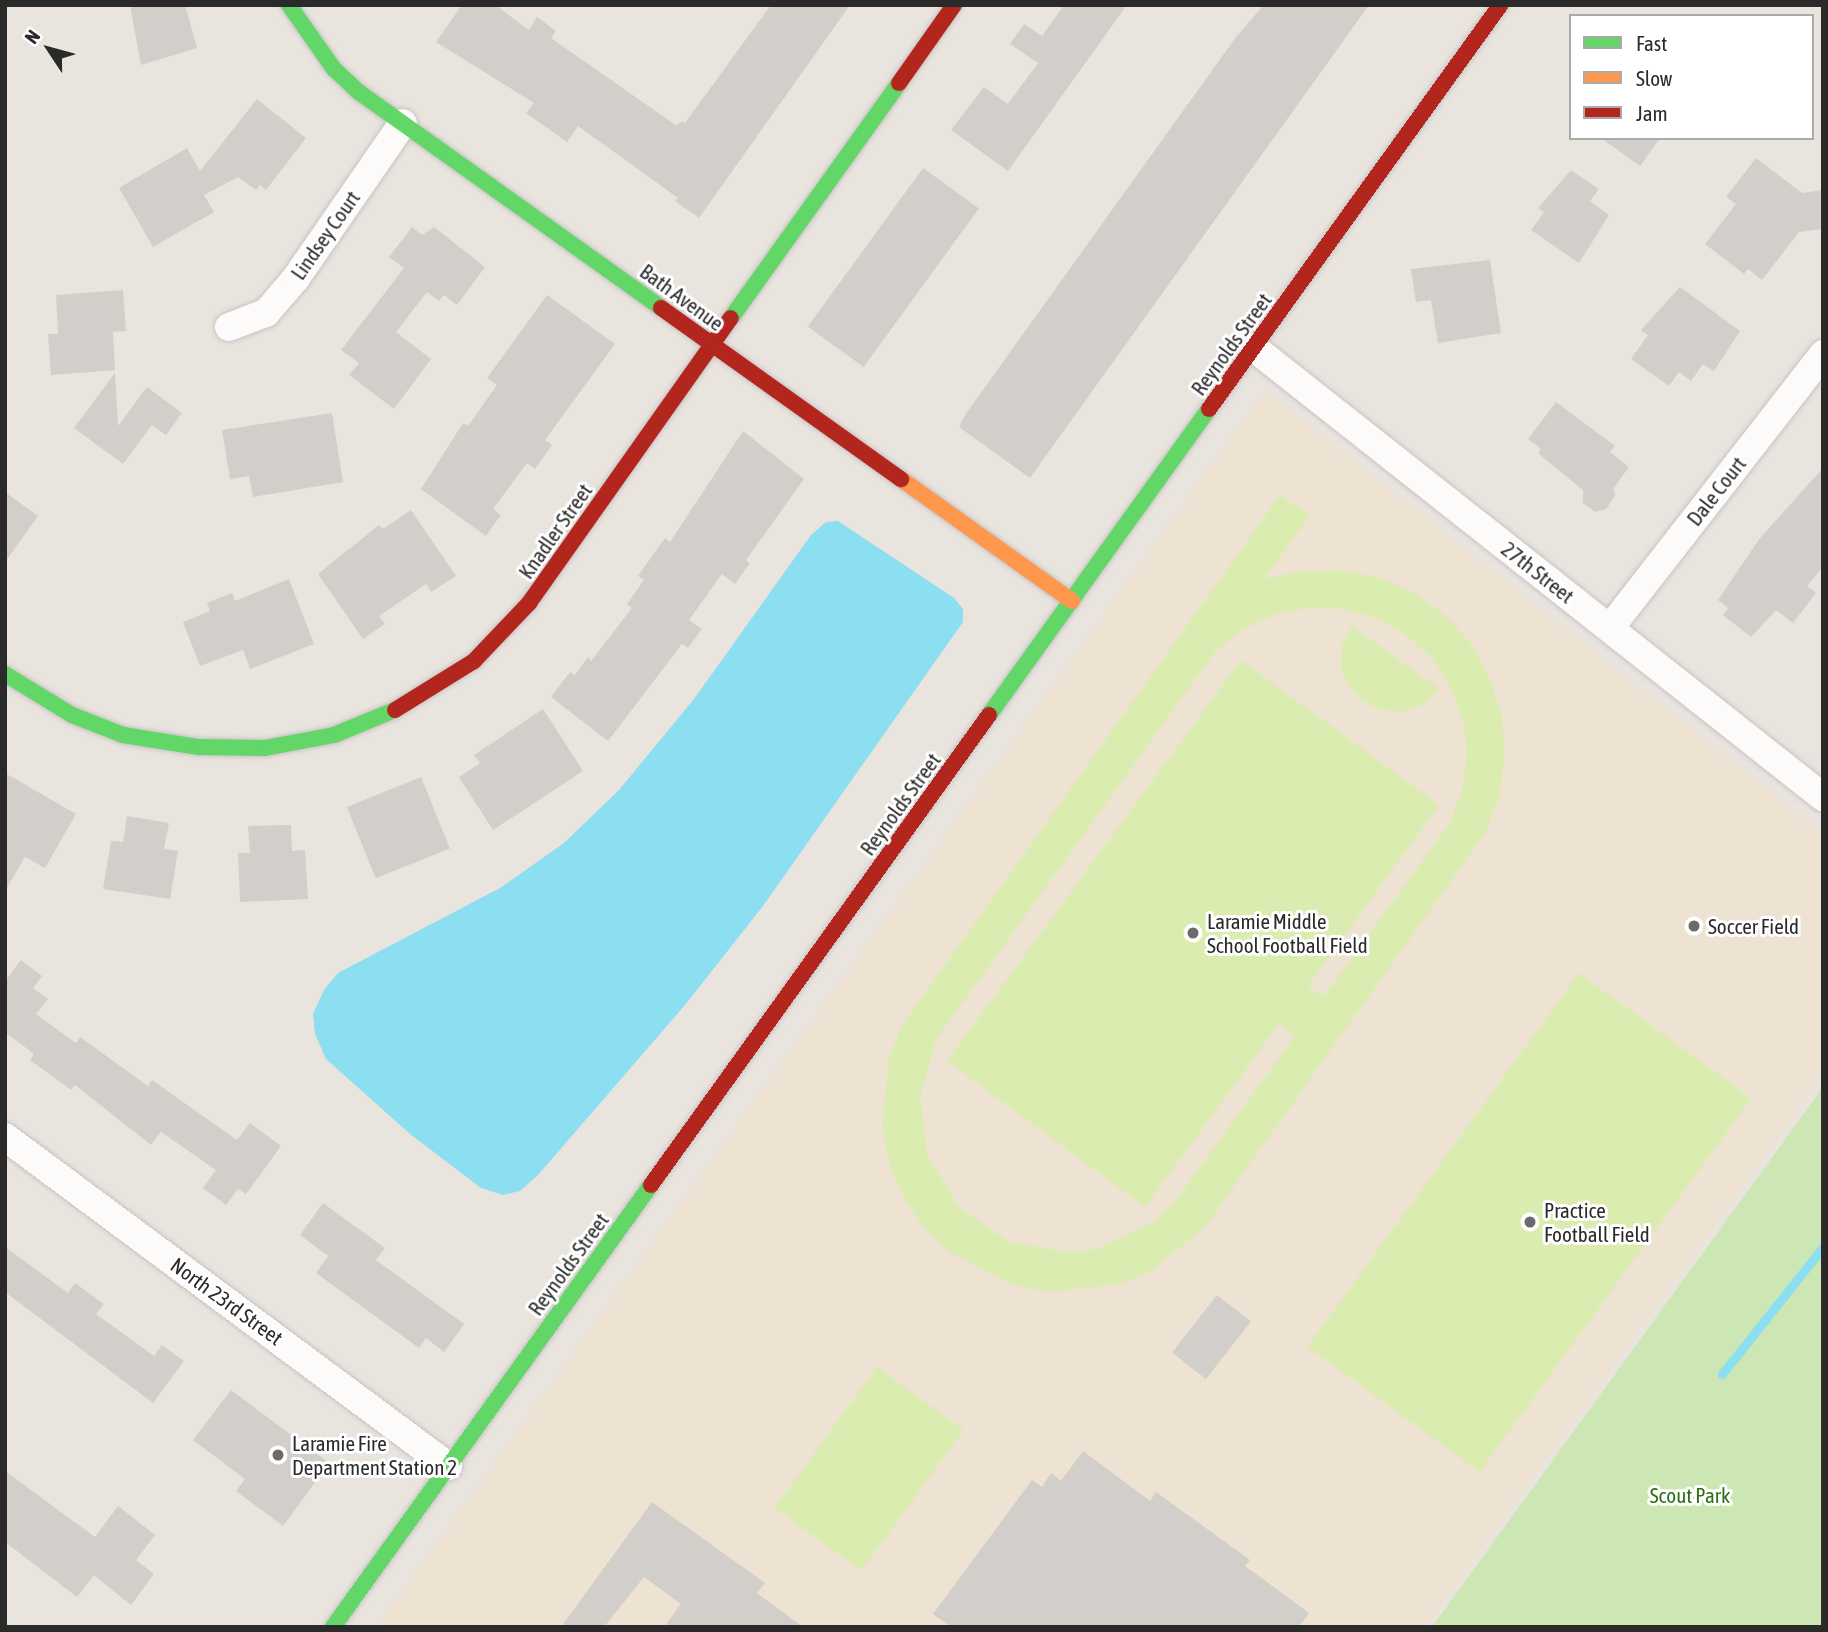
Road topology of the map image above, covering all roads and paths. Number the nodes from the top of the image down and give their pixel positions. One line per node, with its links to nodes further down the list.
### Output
1 (289, 5): 4 (street, Bath Avenue)
2 (954, 5): 6 (street, Knadler Street)
3 (1500, 5): 7 (street, Reynolds Street)
4 (403, 123): 5 (street, Lindsey Court); 6 (street, Bath Avenue)
5 (229, 327)
6 (713, 345): 9 (street, Bath Avenue); 11 (street, Knadler Street)
7 (1254, 348): 9 (street, Reynolds Street); 10 (street, 27th Street)
8 (1823, 354): 10 (street, Dale Court)
9 (1072, 601): 14 (street, Reynolds Street)
10 (1610, 628): 12 (street, 27th Street)
11 (5, 674)
12 (1823, 797)
13 (5, 1137): 14 (street, North 23rd Street)
14 (448, 1466): 15 (street, Reynolds Street)
15 (332, 1627)

